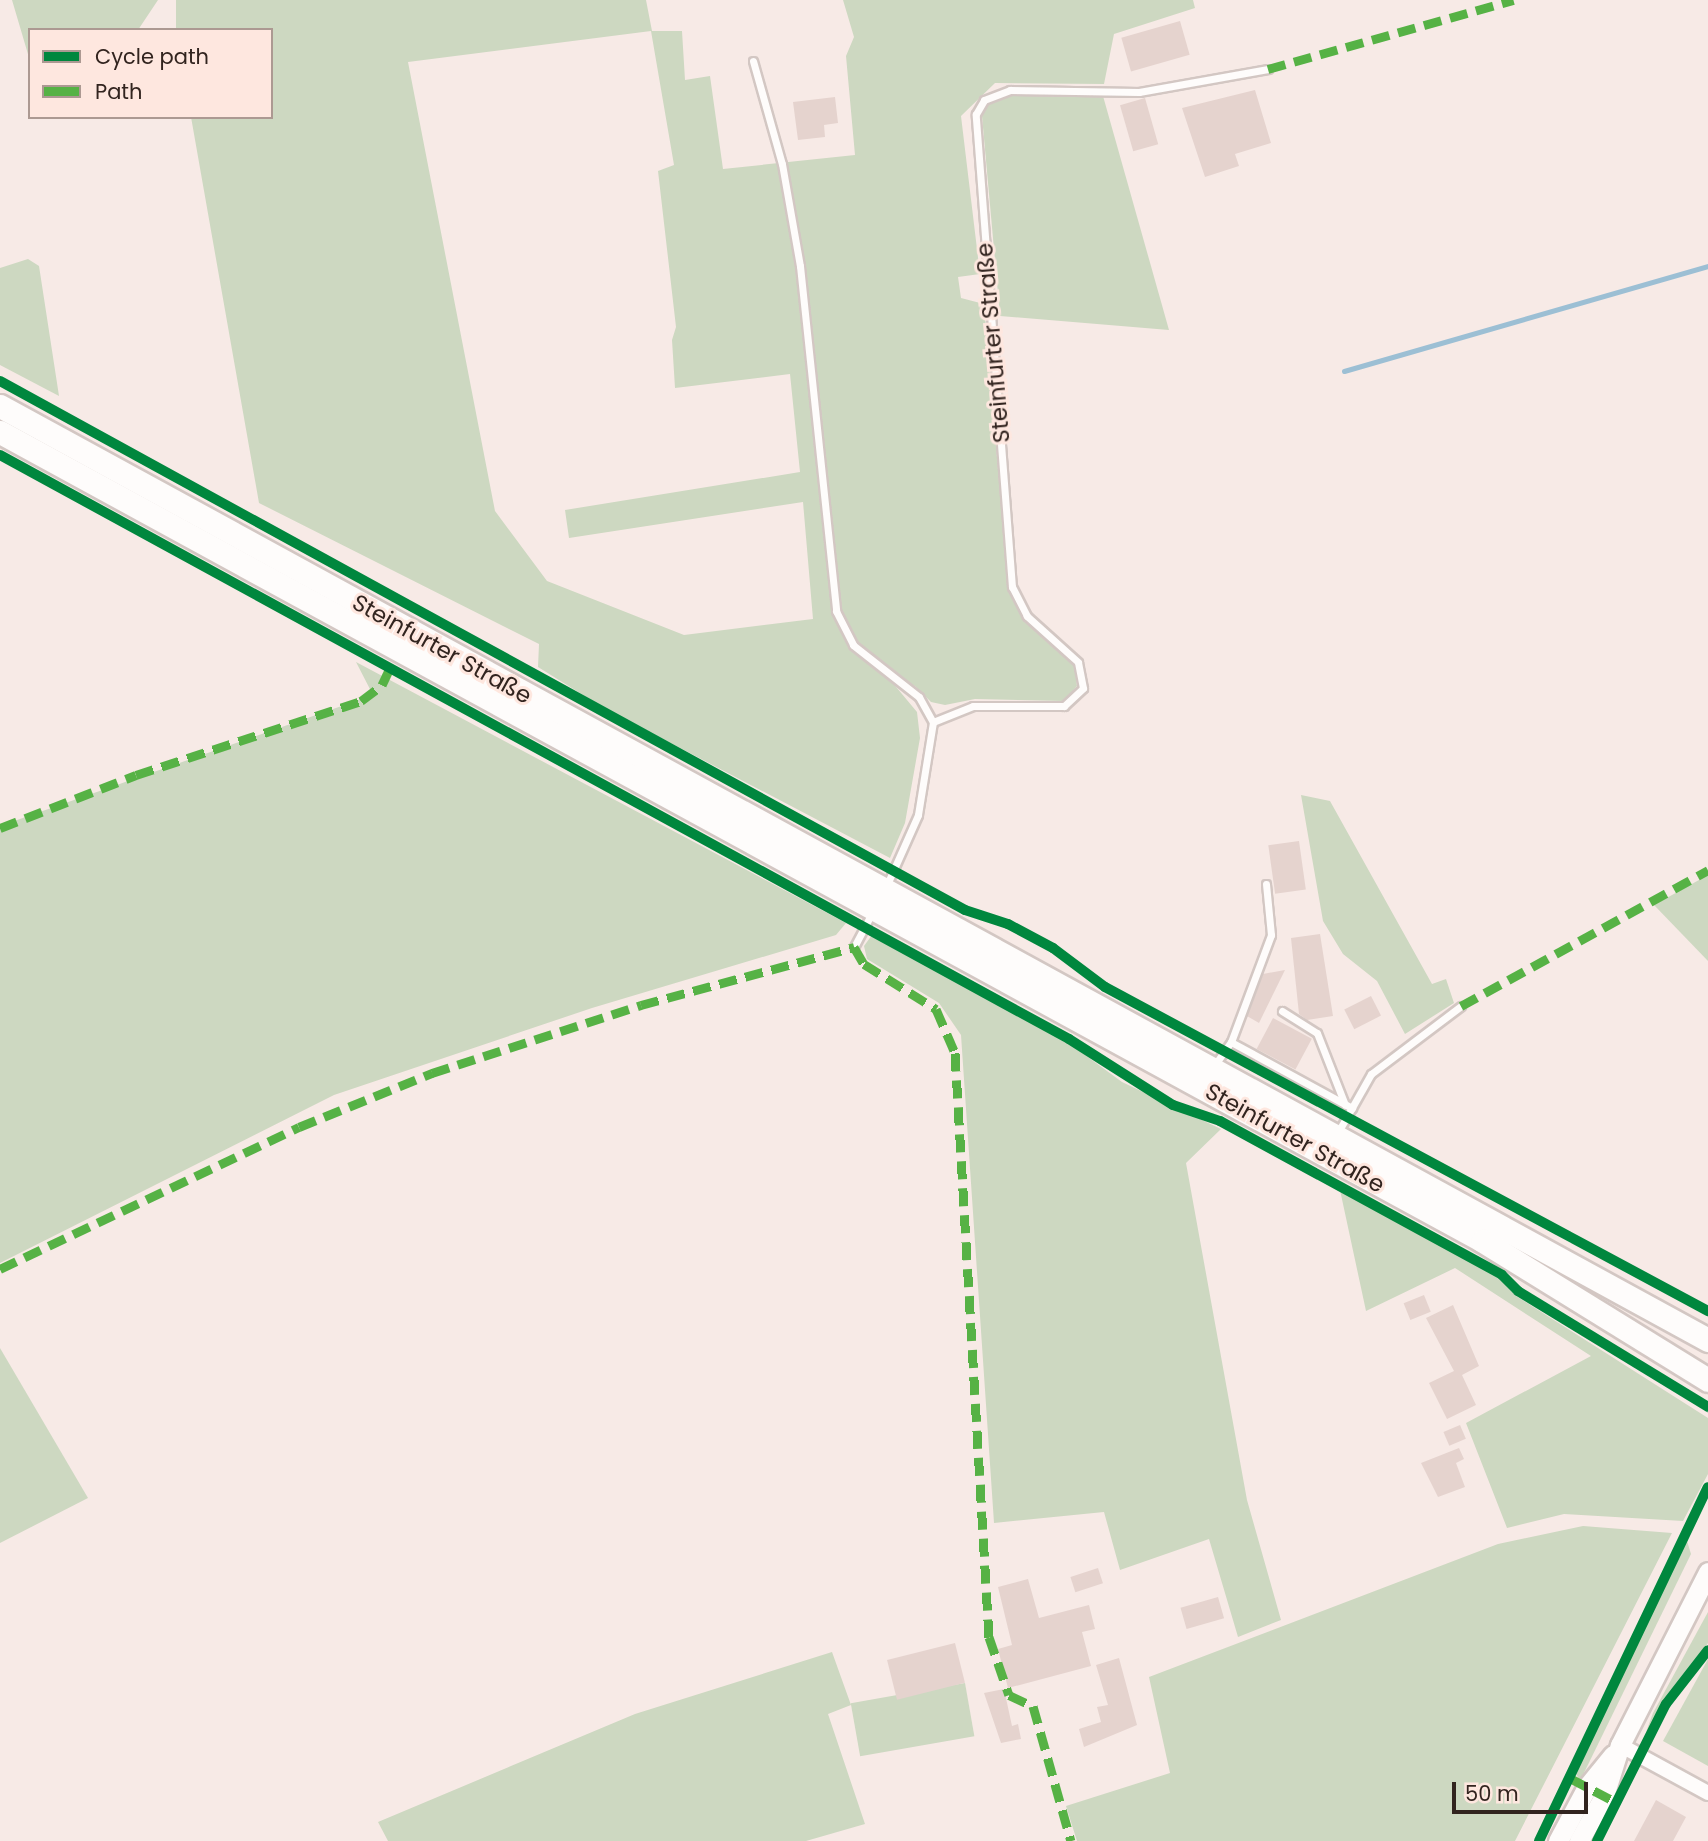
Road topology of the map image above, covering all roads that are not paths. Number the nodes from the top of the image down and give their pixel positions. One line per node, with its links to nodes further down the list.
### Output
1 (753, 61): 5 (lane)
2 (1268, 69): 5 (lane, Steinfurter Straße)
3 (0, 406): 7 (main road, Steinfurter Straße)
4 (0, 432): 7 (main road, Steinfurter Straße)
5 (933, 722): 7 (lane)
6 (1266, 884): 11 (lane)
7 (880, 899): 8 (lane); 12 (main road, Steinfurter Straße); 16 (main road, Steinfurter Straße)
8 (854, 947)
9 (1461, 1006): 13 (lane, Steinfurter Straße)
10 (1282, 1011): 13 (lane)
11 (1231, 1041): 12 (lane); 13 (lane)
12 (1212, 1070): 14 (main road, Steinfurter Straße)
13 (1349, 1106): 14 (lane, Steinfurter Straße)
14 (1335, 1138): 15 (main road, Steinfurter Straße)
15 (1708, 1340)
16 (1708, 1380)
17 (1708, 1572): 18 (main road)
18 (1620, 1745): 19 (street); 20 (main road); 21 (main road)
19 (1708, 1793)
20 (1558, 1841)
21 (1580, 1841)

